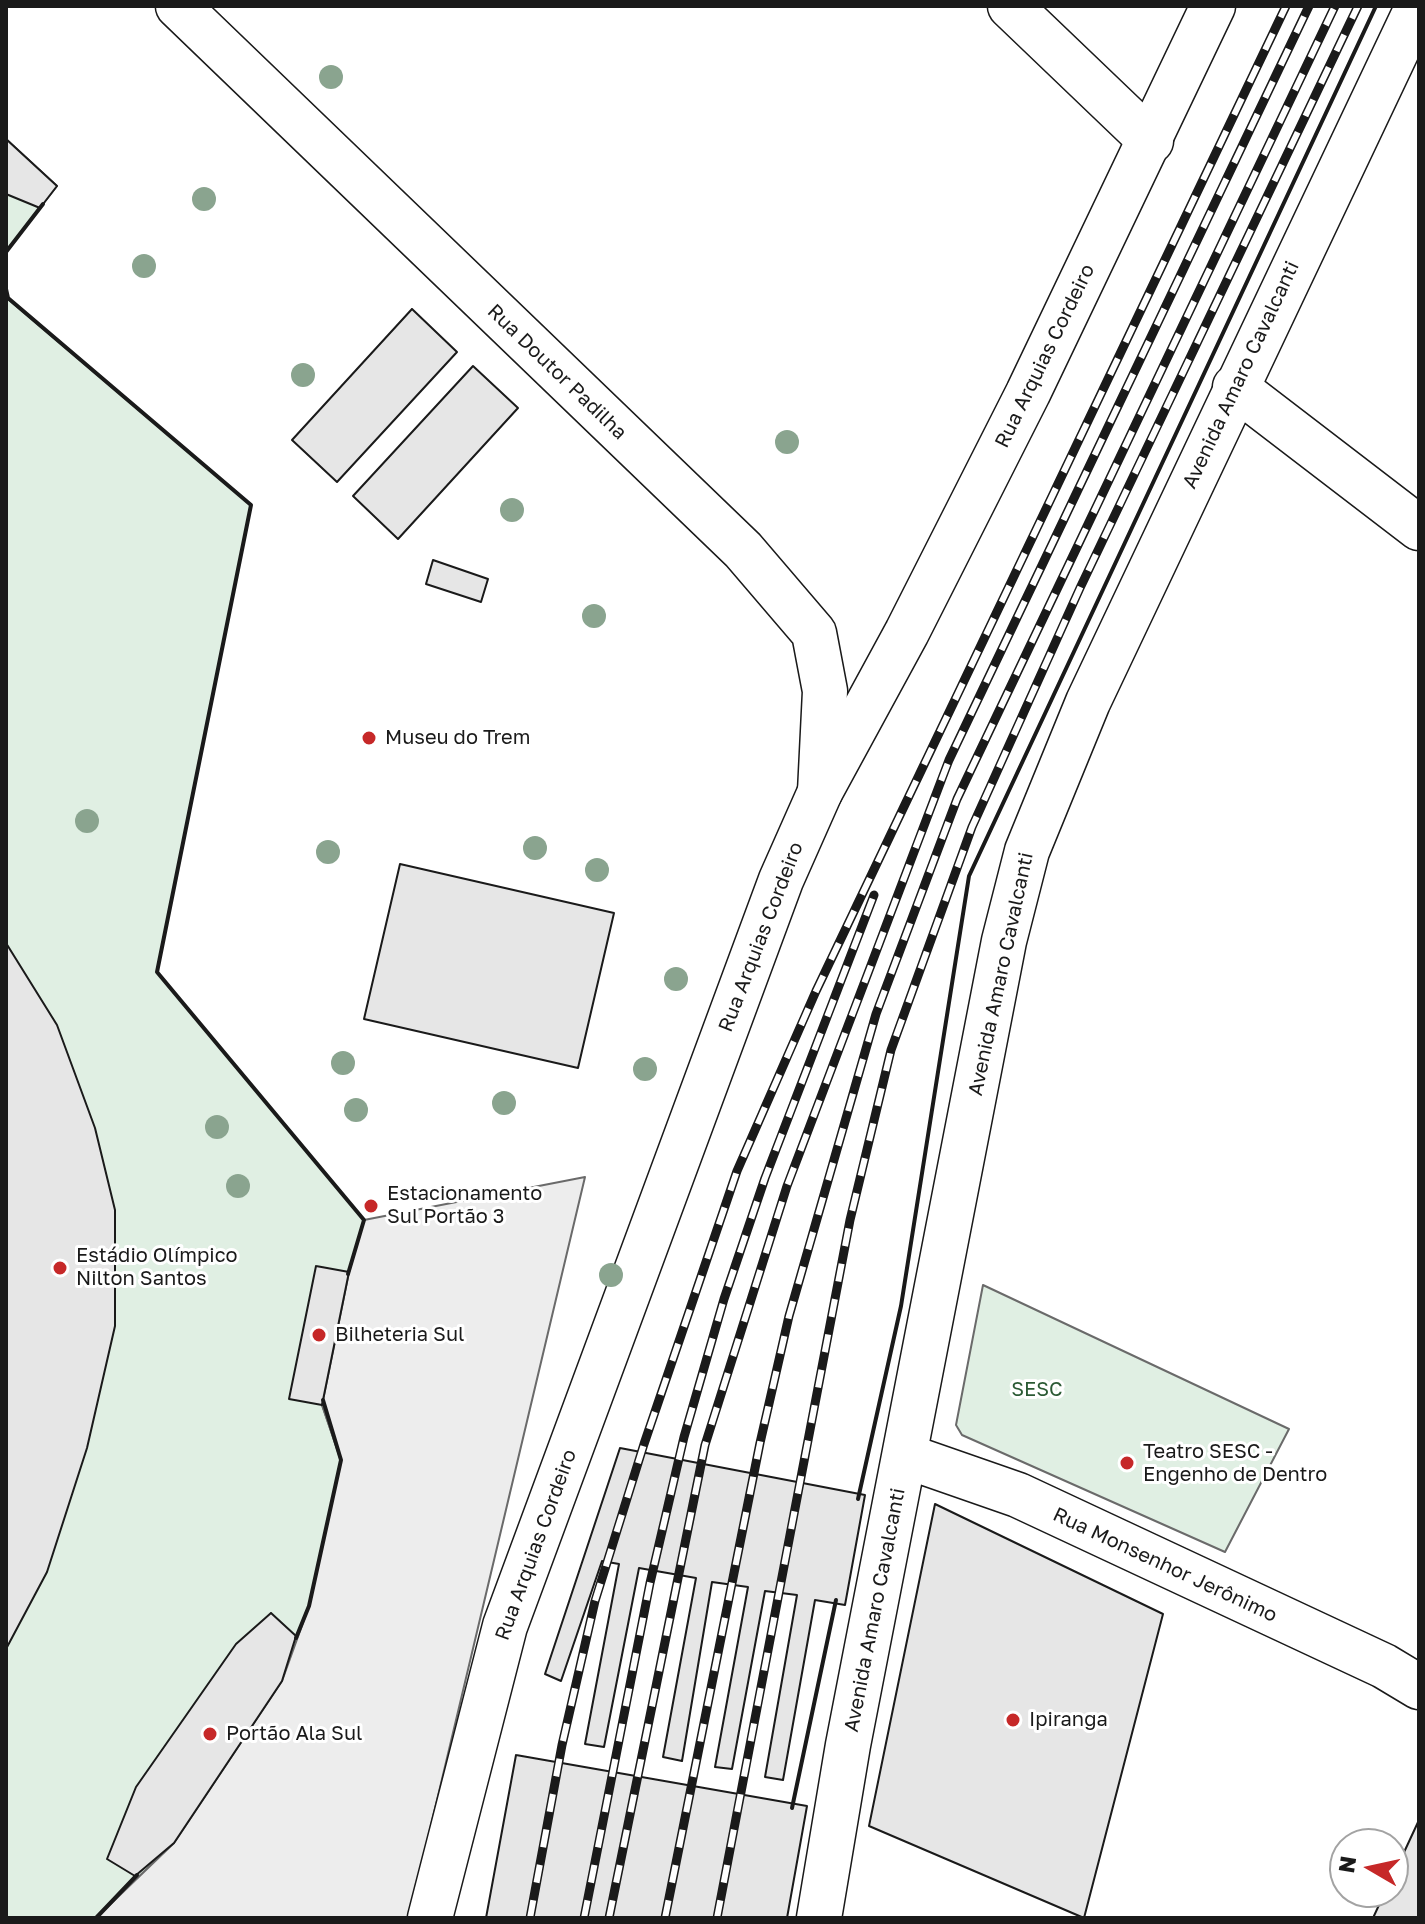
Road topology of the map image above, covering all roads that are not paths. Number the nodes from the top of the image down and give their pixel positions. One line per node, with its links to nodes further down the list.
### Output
1 (178, 6): 8 (main road, Rua Doutor Padilha)
2 (1010, 6): 5 (main road)
3 (1213, 6): 5 (main road, Rua Arquias Cordeiro)
4 (1418, 6): 6 (main road, Avenida Amaro Cavalcanti)
5 (1151, 141): 8 (main road, Rua Arquias Cordeiro)
6 (1235, 387): 7 (main road); 9 (main road, Avenida Amaro Cavalcanti)
7 (1419, 528)
8 (820, 792): 11 (main road, Rua Arquias Cordeiro)
9 (906, 1456): 10 (main road, Rua Monsenhor Jerônimo); 12 (main road, Avenida Amaro Cavalcanti)
10 (1419, 1687)
11 (430, 1918)
12 (819, 1918)

